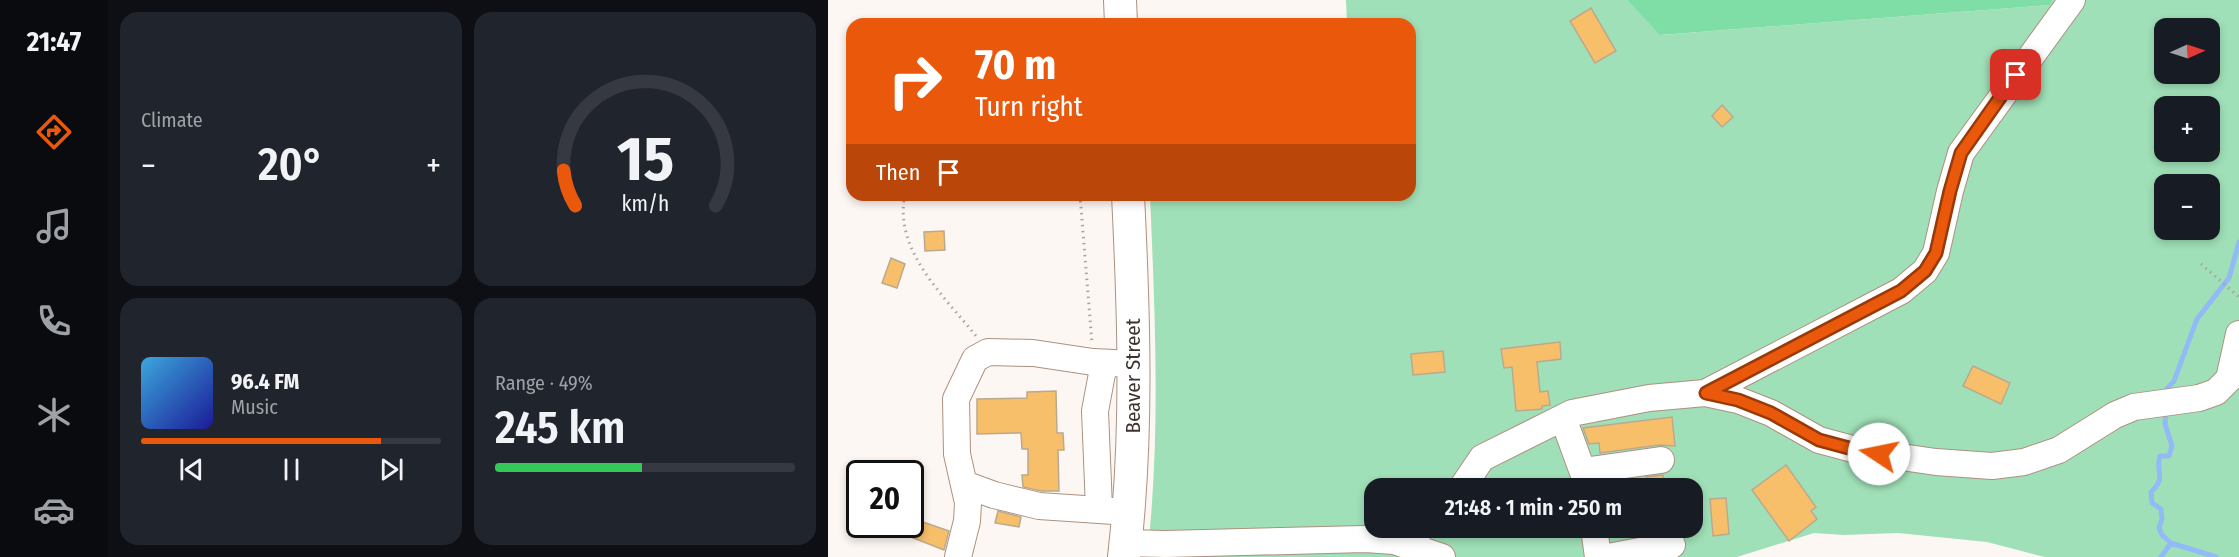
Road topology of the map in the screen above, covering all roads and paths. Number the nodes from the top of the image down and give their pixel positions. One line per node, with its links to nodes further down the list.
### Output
1 (1120, 0): 3 (main road)
2 (2072, 0): 13 (lane)
3 (1121, 18)
4 (906, 201): 10 (path)
5 (1081, 201): 11 (path)
6 (1128, 201): 12 (main road, Beaver Street)
7 (2201, 264): 8 (path)
8 (2239, 297)
9 (2239, 334): 13 (lane)
10 (988, 352): 11 (lane); 19 (lane)
11 (1099, 363): 12 (lane); 20 (lane)
12 (1135, 363): 20 (main road, Beaver Street)
13 (1706, 393): 14 (lane)
14 (1563, 418): 16 (lane); 17 (lane)
15 (1660, 460): 18 (lane)
16 (1468, 478)
17 (1584, 478)
18 (1592, 478)
19 (964, 484): 20 (lane); 26 (lane)
20 (1114, 510): 25 (main road, Beaver Street)
21 (1400, 538): 23 (lane)
22 (1595, 538): 28 (lane)
23 (1394, 541): 25 (lane); 27 (lane)
24 (1672, 545): 29 (lane)
25 (1125, 550)
26 (958, 557)
27 (1442, 557)
28 (1598, 557)
29 (1608, 557)

